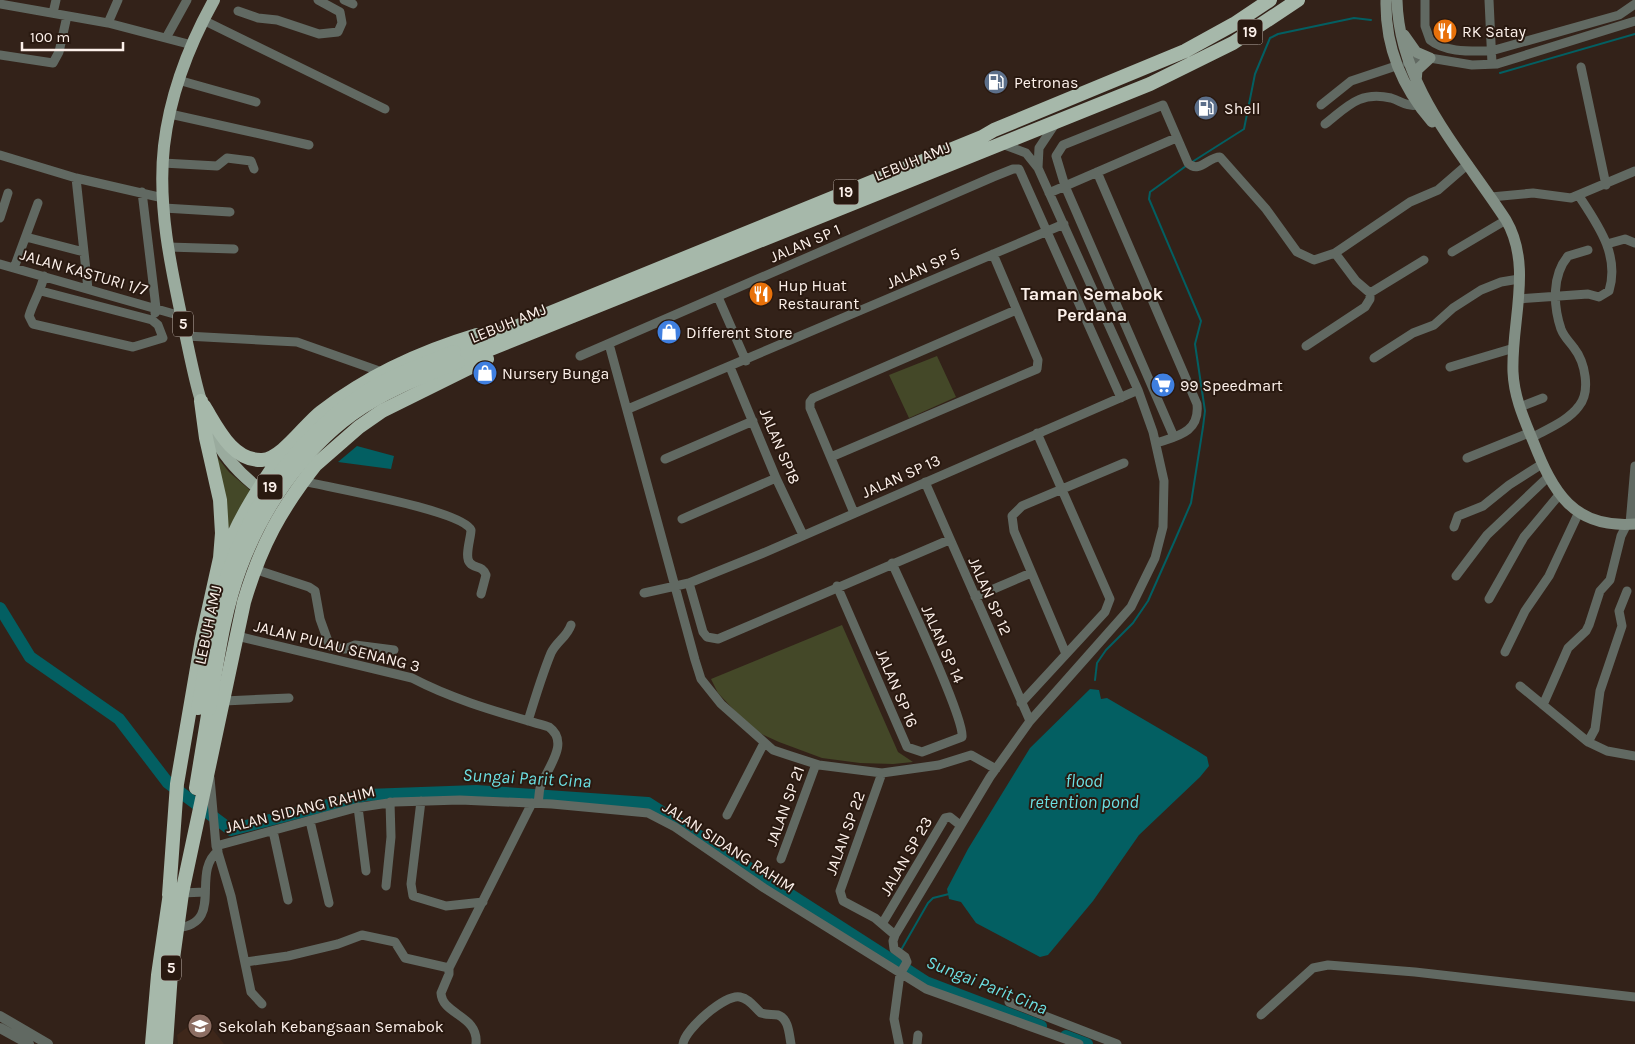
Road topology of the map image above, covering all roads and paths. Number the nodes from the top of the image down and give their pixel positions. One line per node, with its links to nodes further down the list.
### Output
1 (56, 0): 15 (street)
2 (118, 0): 20 (street)
3 (187, 0): 21 (street)
4 (214, 0): 18 (main road, 5)
5 (318, 0): 14 (street)
6 (1270, 0): 86 (highway, LEBUH AMJ / 19)
7 (1298, 0): 36 (highway, LEBUH AMJ / 19)
8 (1386, 0): 26 (main road)
9 (1397, 0): 17 (main road)
10 (1425, 0): 23 (street)
11 (1490, 0): 23 (street)
12 (0, 4): 15 (street)
13 (1635, 4): 23 (street)
14 (238, 12)
15 (53, 13): 16 (street)
16 (67, 16): 20 (street); 24 (street)
17 (1397, 16): 25 (main road); 26 (main road)
18 (203, 20): 22 (main road, 5); 34 (street)
19 (1635, 20): 27 (street)
20 (108, 23): 21 (street)
21 (166, 38): 22 (street)
22 (192, 45): 29 (main road, 5)
23 (1491, 51): 27 (street)
24 (0, 56)
25 (1430, 58): 26 (street); 27 (street); 30 (main road)
26 (1402, 64): 30 (main road); 32 (street)
27 (1492, 64)
28 (1581, 68): 50 (street)
29 (178, 80): 31 (street); 35 (main road, 5)
30 (1412, 86): 33 (main road); 38 (main road)
31 (256, 102)
32 (1321, 105)
33 (1418, 105): 37 (street); 38 (main road)
34 (385, 109)
35 (170, 114): 41 (street); 43 (main road, 5)
36 (1057, 122): 40 (highway, LEBUH AMJ / 19); 45 (street)
37 (1325, 124)
38 (1448, 137): 44 (main road)
39 (1176, 138): 48 (street); 51 (street); 72 (street)
40 (1002, 144): 45 (street); 86 (highway, LEBUH AMJ / 19)
41 (309, 145)
42 (0, 155): 49 (street)
43 (163, 163): 46 (street); 58 (main road, 5)
44 (1468, 164): 56 (main road); 72 (street)
45 (1038, 168): 53 (street)
46 (254, 169)
47 (1635, 171): 50 (street)
48 (1097, 172): 51 (street); 109 (street)
49 (76, 178): 52 (street); 70 (street)
50 (1606, 185): 55 (street)
51 (1065, 186): 53 (street); 109 (street)
52 (145, 193): 58 (street); 85 (street)
53 (1049, 193): 62 (street)
54 (8, 194): 60 (street)
55 (1579, 196): 56 (street); 66 (street)
56 (1490, 197): 61 (main road)
57 (38, 203): 64 (street)
58 (164, 203): 59 (street); 67 (main road, 5)
59 (230, 212)
60 (0, 218)
61 (1506, 220): 71 (street); 78 (main road)
62 (1064, 224): 63 (street, JALAN SP 5); 100 (street)
63 (1048, 231): 73 (street, JALAN SP 5); 82 (street, JALAN SP 1); 101 (street)
64 (26, 237): 70 (street); 76 (street)
65 (1635, 243): 66 (street)
66 (1607, 244): 83 (street)
67 (168, 247): 68 (street); 88 (main road, 5)
68 (234, 250)
69 (1588, 250): 83 (street)
70 (84, 252): 79 (street)
71 (1452, 252)
72 (1335, 253): 81 (street)
73 (993, 254): 87 (street); 96 (street, JALAN SP 5)
74 (1424, 260): 81 (street)
75 (0, 264): 76 (street, JALAN KASTURI 1/7)
76 (14, 268): 77 (street, JALAN KASTURI 1/7)
77 (44, 276): 79 (street, JALAN KASTURI 1/7); 80 (street)
78 (1519, 279): 84 (main road); 95 (street)
79 (88, 289): 85 (street, JALAN KASTURI 1/7)
80 (41, 291): 89 (street, JALAN KASTURI 1/7); 89 (street, JALAN KASTURI 1/7)
81 (1370, 293): 92 (street)
82 (718, 297): 91 (street, JALAN SP 1); 96 (street)
83 (1556, 297): 84 (street); 108 (street)
84 (1518, 299): 93 (main road)
85 (160, 309): 88 (street, JALAN KASTURI 1/7); 89 (street)
86 (572, 310): 99 (highway); 115 (highway); 169 (highway, LEBUH AMJ / 19, bridge)
87 (1016, 310): 112 (street); 112 (street)
88 (181, 316): 90 (main road, 5)
89 (152, 320)
90 (186, 336): 99 (street); 103 (main road, 5)
91 (609, 344): 94 (street, JALAN SP 1); 105 (street)
92 (1306, 346)
93 (1514, 348): 97 (street); 104 (main road)
94 (580, 356)
95 (1374, 358)
96 (746, 361): 98 (street, JALAN SP 5)
97 (1450, 367)
98 (730, 368): 105 (street, JALAN SP 5); 106 (street, JALAN SP18)
99 (382, 372): 110 (highway)
100 (1138, 390): 101 (street, JALAN SP 13); 111 (street)
101 (1121, 398): 107 (street, JALAN SP 13)
102 (1543, 398): 104 (street)
103 (201, 401): 110 (highway); 123 (main road, 5); 145 (highway)
104 (1520, 407): 108 (main road)
105 (628, 409): 141 (street)
106 (753, 421): 114 (street); 120 (street, JALAN SP18)
107 (1037, 433): 122 (street, JALAN SP 13); 124 (street)
108 (1530, 435): 113 (street); 117 (main road)
109 (1174, 437): 111 (street)
110 (292, 441): 115 (highway); 123 (highway)
111 (1157, 443): 160 (street)
112 (831, 457): 128 (street)
113 (1467, 458)
114 (665, 459)
115 (317, 463): 121 (highway)
116 (1124, 463): 124 (street)
117 (1542, 464): 119 (main road); 132 (street)
118 (1635, 466): 131 (street)
119 (1548, 477): 125 (main road); 139 (street)
120 (776, 478): 129 (street); 133 (street, JALAN SP18)
121 (303, 481): 126 (highway); 146 (street)
122 (925, 482): 128 (street, JALAN SP 13); 134 (street, JALAN SP 12)
123 (260, 485): 126 (main road, 5); 130 (highway)
124 (1062, 490): 138 (street); 153 (street)
125 (1559, 495): 127 (main road); 148 (street)
126 (287, 503): 135 (highway)
127 (1579, 512): 131 (main road); 152 (street)
128 (854, 513): 133 (street, JALAN SP 13)
129 (682, 520)
130 (239, 523): 135 (highway); 145 (highway)
131 (1631, 524): 158 (street)
132 (1454, 526)
133 (803, 535): 140 (street, JALAN SP 13)
134 (949, 540): 136 (street); 147 (street, JALAN SP 12)
135 (262, 546): 137 (highway)
136 (892, 563): 142 (street); 161 (street, JALAN SP 14)
137 (254, 569): 150 (highway); 151 (street)
138 (1030, 573): 147 (street); 153 (street)
139 (1456, 576)
140 (690, 582): 141 (street, JALAN SP 13); 142 (street)
141 (675, 586): 144 (street, JALAN SP 13); 163 (street)
142 (837, 586): 161 (street, JALAN SP 16)
143 (1627, 591): 162 (street)
144 (644, 593)
145 (212, 594): 169 (highway)
146 (481, 594)
147 (975, 597): 157 (street, JALAN SP 12)
148 (1489, 599)
149 (571, 625): 159 (street)
150 (237, 636): 156 (highway); 159 (street, JALAN PULAU SENANG 3)
151 (394, 650)
152 (1504, 652)
153 (1066, 654): 157 (street)
154 (1520, 686): 158 (street)
155 (289, 698): 156 (street)
156 (224, 701): 169 (highway)
157 (1021, 703): 160 (street, JALAN SP 12)
158 (1543, 705): 162 (street)
159 (528, 721): 168 (street, JALAN PULAU SENANG 3)
160 (1030, 721): 166 (street)
161 (962, 737)
162 (1588, 742): 164 (street)
163 (764, 743): 165 (street); 173 (street)
164 (1635, 756)
165 (816, 764): 167 (street); 178 (street, JALAN SP 21)
166 (996, 769): 167 (street); 175 (street)
167 (882, 773): 186 (street, JALAN SP 22)
168 (537, 799): 170 (street, JALAN SIDANG RAHIM); 184 (street); 191 (street, JALAN SIDANG RAHIM)
169 (191, 800): 177 (street); 182 (highway); 182 (highway, LEBUH AMJ / 5)
170 (421, 801): 171 (street, JALAN SIDANG RAHIM); 184 (street)
171 (390, 802): 172 (street, JALAN SIDANG RAHIM); 180 (street)
172 (358, 807): 174 (street, JALAN SIDANG RAHIM); 179 (street)
173 (727, 815)
174 (310, 820): 176 (street, JALAN SIDANG RAHIM); 185 (street)
175 (960, 825): 186 (street, JALAN SP 23); 188 (street)
176 (274, 831): 177 (street, JALAN SIDANG RAHIM); 183 (street)
177 (217, 849): 181 (street); 189 (street)
178 (781, 859)
179 (366, 871)
180 (386, 886)
181 (205, 892): 182 (street); 187 (street)
182 (176, 894): 187 (highway, LEBUH AMJ / 5); 200 (highway, LEBUH AMJ / 5)
183 (288, 900)
184 (483, 902): 190 (street)
185 (329, 903)
186 (882, 924): 188 (street, JALAN SP 22)
187 (176, 928): 201 (highway, LEBUH AMJ / 5)
188 (895, 935): 191 (street)
189 (246, 962): 190 (street); 194 (street)
190 (449, 968): 202 (street)
191 (903, 970): 205 (street); 206 (street, JALAN SIDANG RAHIM)
192 (1635, 997): 195 (street)
193 (1009, 1002): 207 (street)
194 (262, 1004)
195 (1261, 1015)
196 (0, 1016): 199 (street)
197 (0, 1028): 198 (street)
198 (29, 1044)
199 (48, 1044)
200 (152, 1044)
201 (166, 1044)
202 (476, 1044)
203 (683, 1044): 204 (street)
204 (791, 1044)
205 (899, 1044)
206 (1079, 1044)
207 (1117, 1044)

